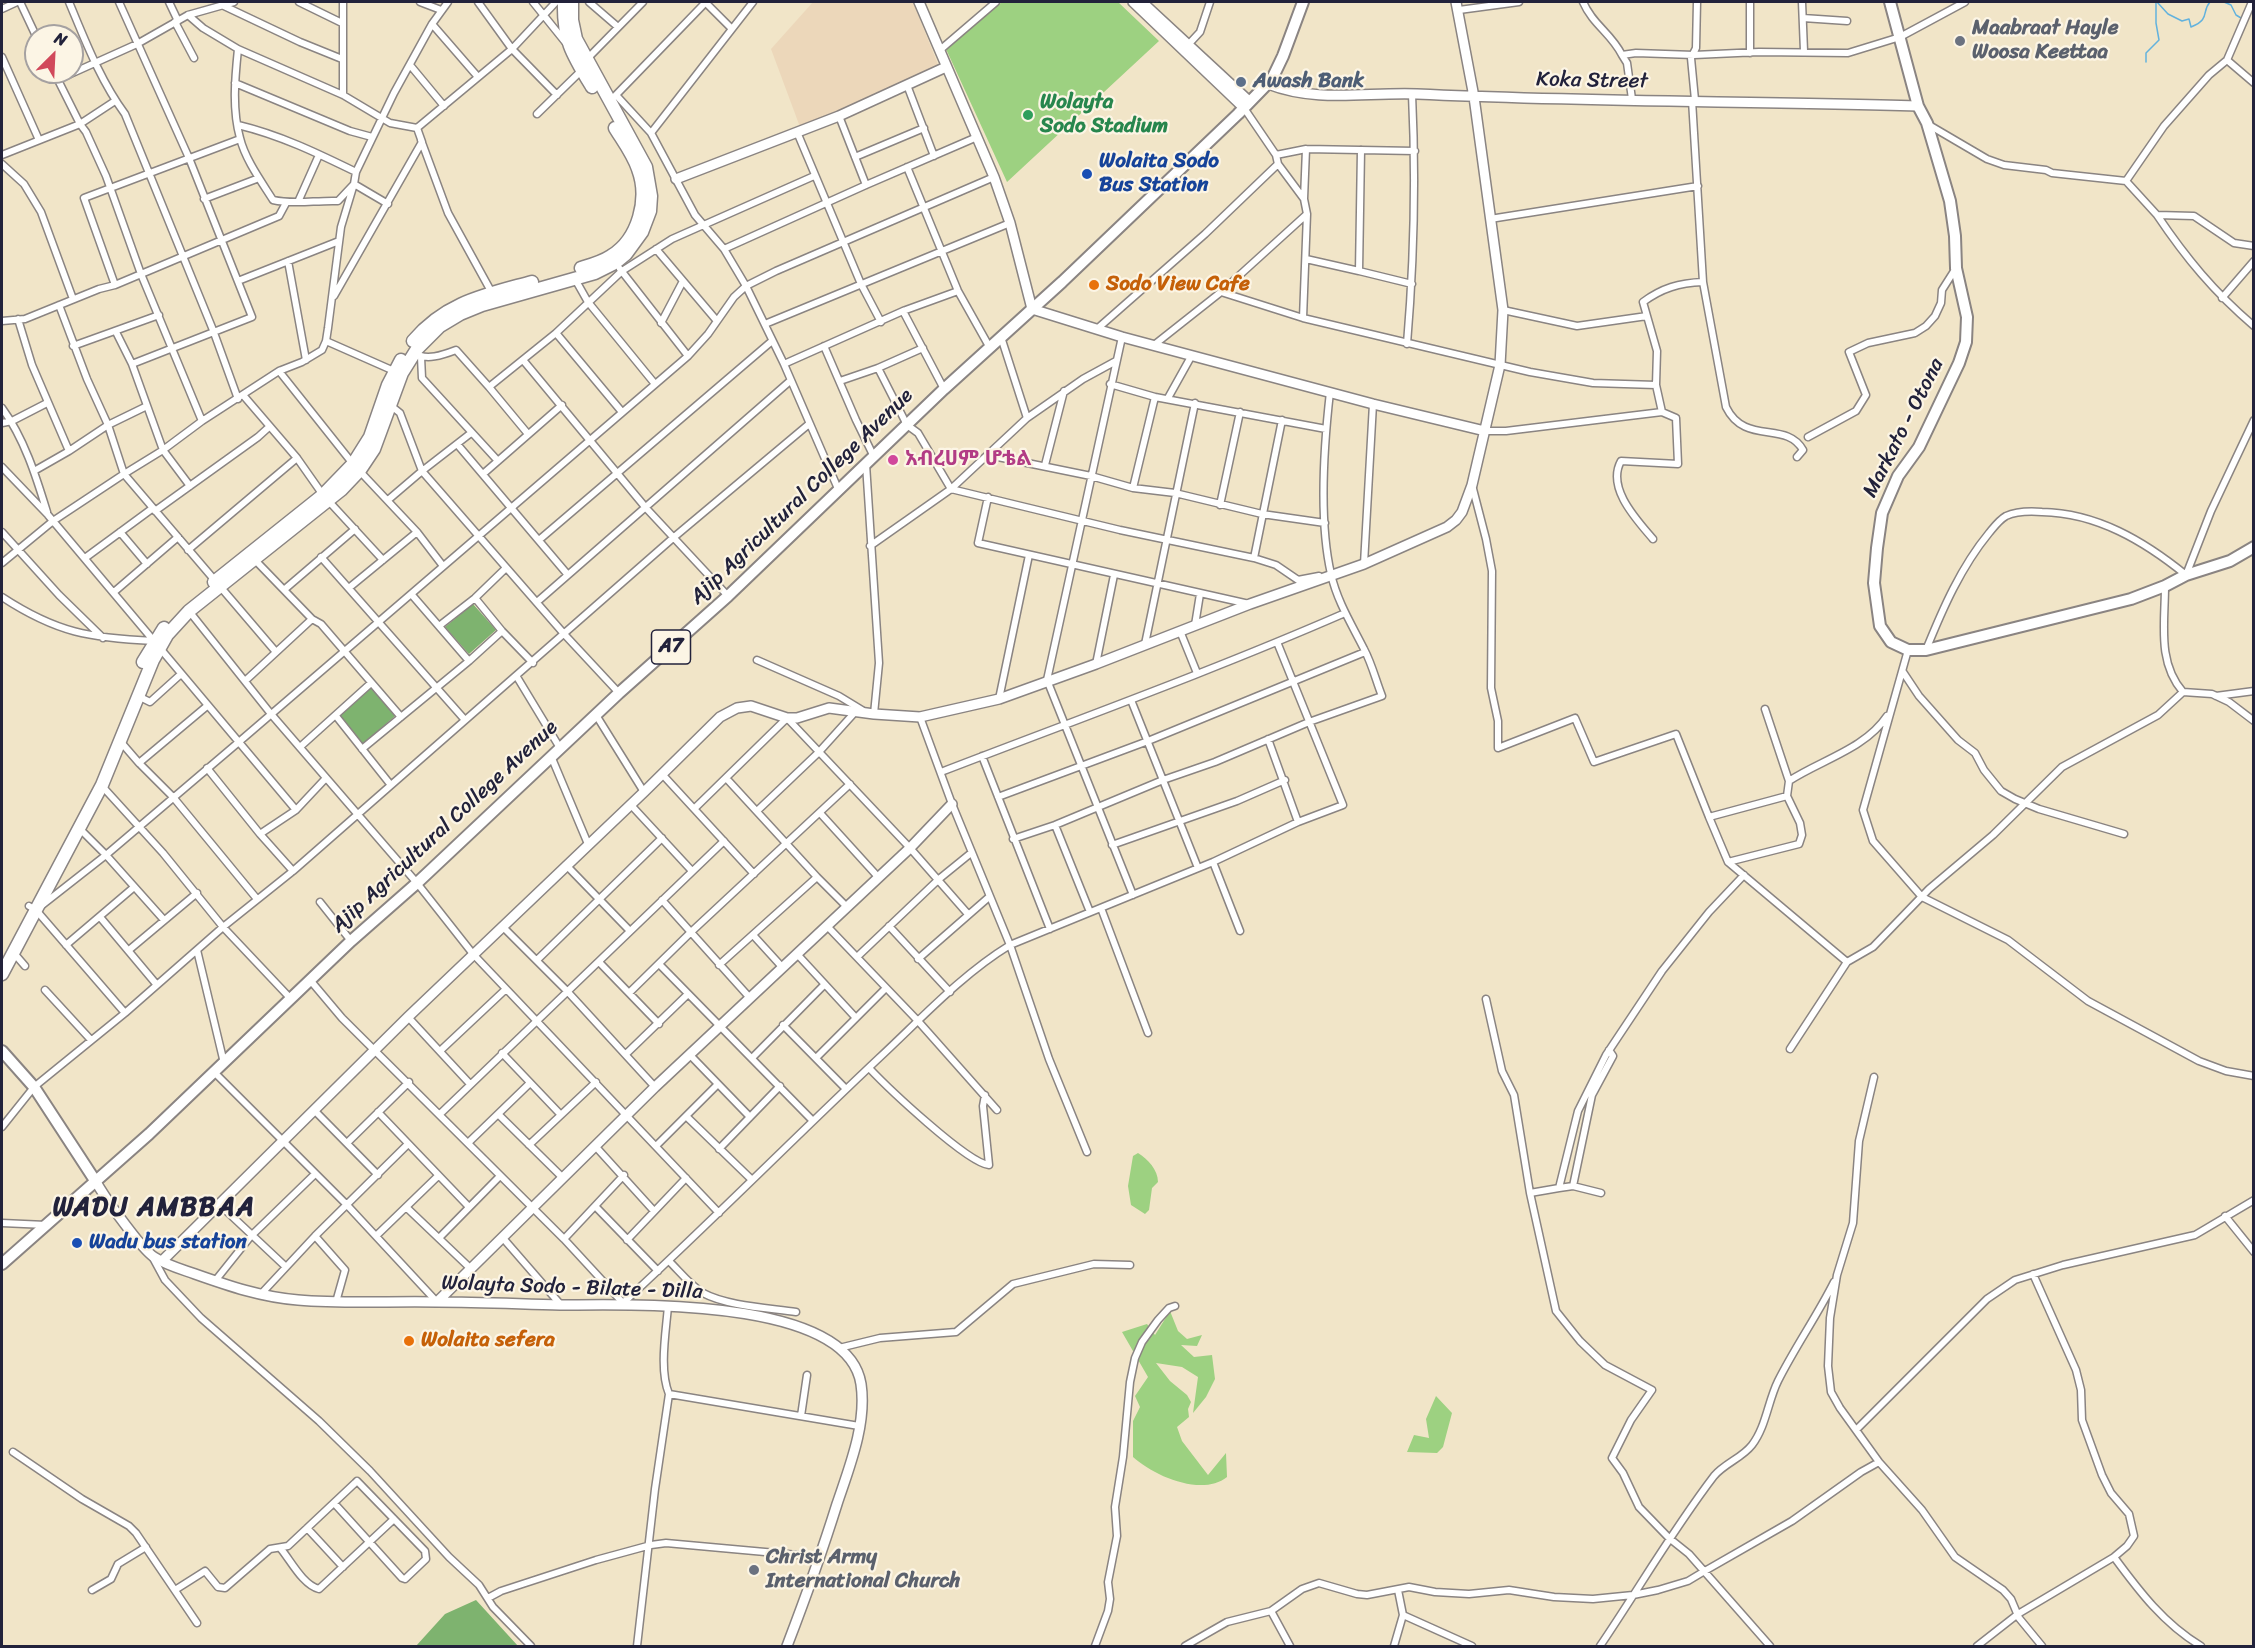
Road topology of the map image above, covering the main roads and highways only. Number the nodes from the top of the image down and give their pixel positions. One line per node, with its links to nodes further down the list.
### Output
1 (564, 2): 10 (highway)
2 (572, 2): 10 (highway)
3 (919, 2): 11 (main road)
4 (1132, 2): 9 (main road)
5 (1142, 2): 9 (main road)
6 (1303, 2): 12 (main road, Ajip Agricultural College Avenue / A7)
7 (1890, 2): 15 (main road, Markato - Otona)
8 (1457, 6): 13 (main road)
9 (1185, 47): 14 (main road)
10 (582, 65): 17 (highway); 17 (highway)
11 (946, 67): 16 (main road); 18 (main road)
12 (1268, 84): 13 (main road, Koka Street); 14 (main road, Ajip Agricultural College Avenue / A7)
13 (1474, 97): 15 (main road, Koka Street); 19 (main road)
14 (1247, 105): 18 (main road, Ajip Agricultural College Avenue / A7)
15 (1918, 106): 22 (main road, Markato - Otona)
16 (676, 179)
17 (616, 264): 20 (highway); 20 (highway)
18 (1032, 309): 19 (main road); 30 (main road, Ajip Agricultural College Avenue / A7)
19 (1485, 430): 31 (main road)
20 (357, 467): 21 (highway)
21 (326, 498): 23 (highway); 23 (highway)
22 (2253, 547)
23 (217, 585): 24 (highway); 24 (highway)
24 (157, 645): 26 (highway); 26 (highway)
25 (952, 804): 33 (main road)
26 (33, 908): 27 (highway); 28 (highway)
27 (2, 959)
28 (2, 974)
29 (2, 1051): 30 (main road)
30 (96, 1182): 31 (main road, Wolayta Sodo - Bilate - Dilla); 32 (main road, Ajip Agricultural College Avenue / A7)
31 (162, 1261): 33 (main road, Wolayta Sodo - Bilate - Dilla)
32 (2, 1264)
33 (437, 1302): 34 (main road, Wolayta Sodo - Bilate - Dilla)
34 (787, 1647)

